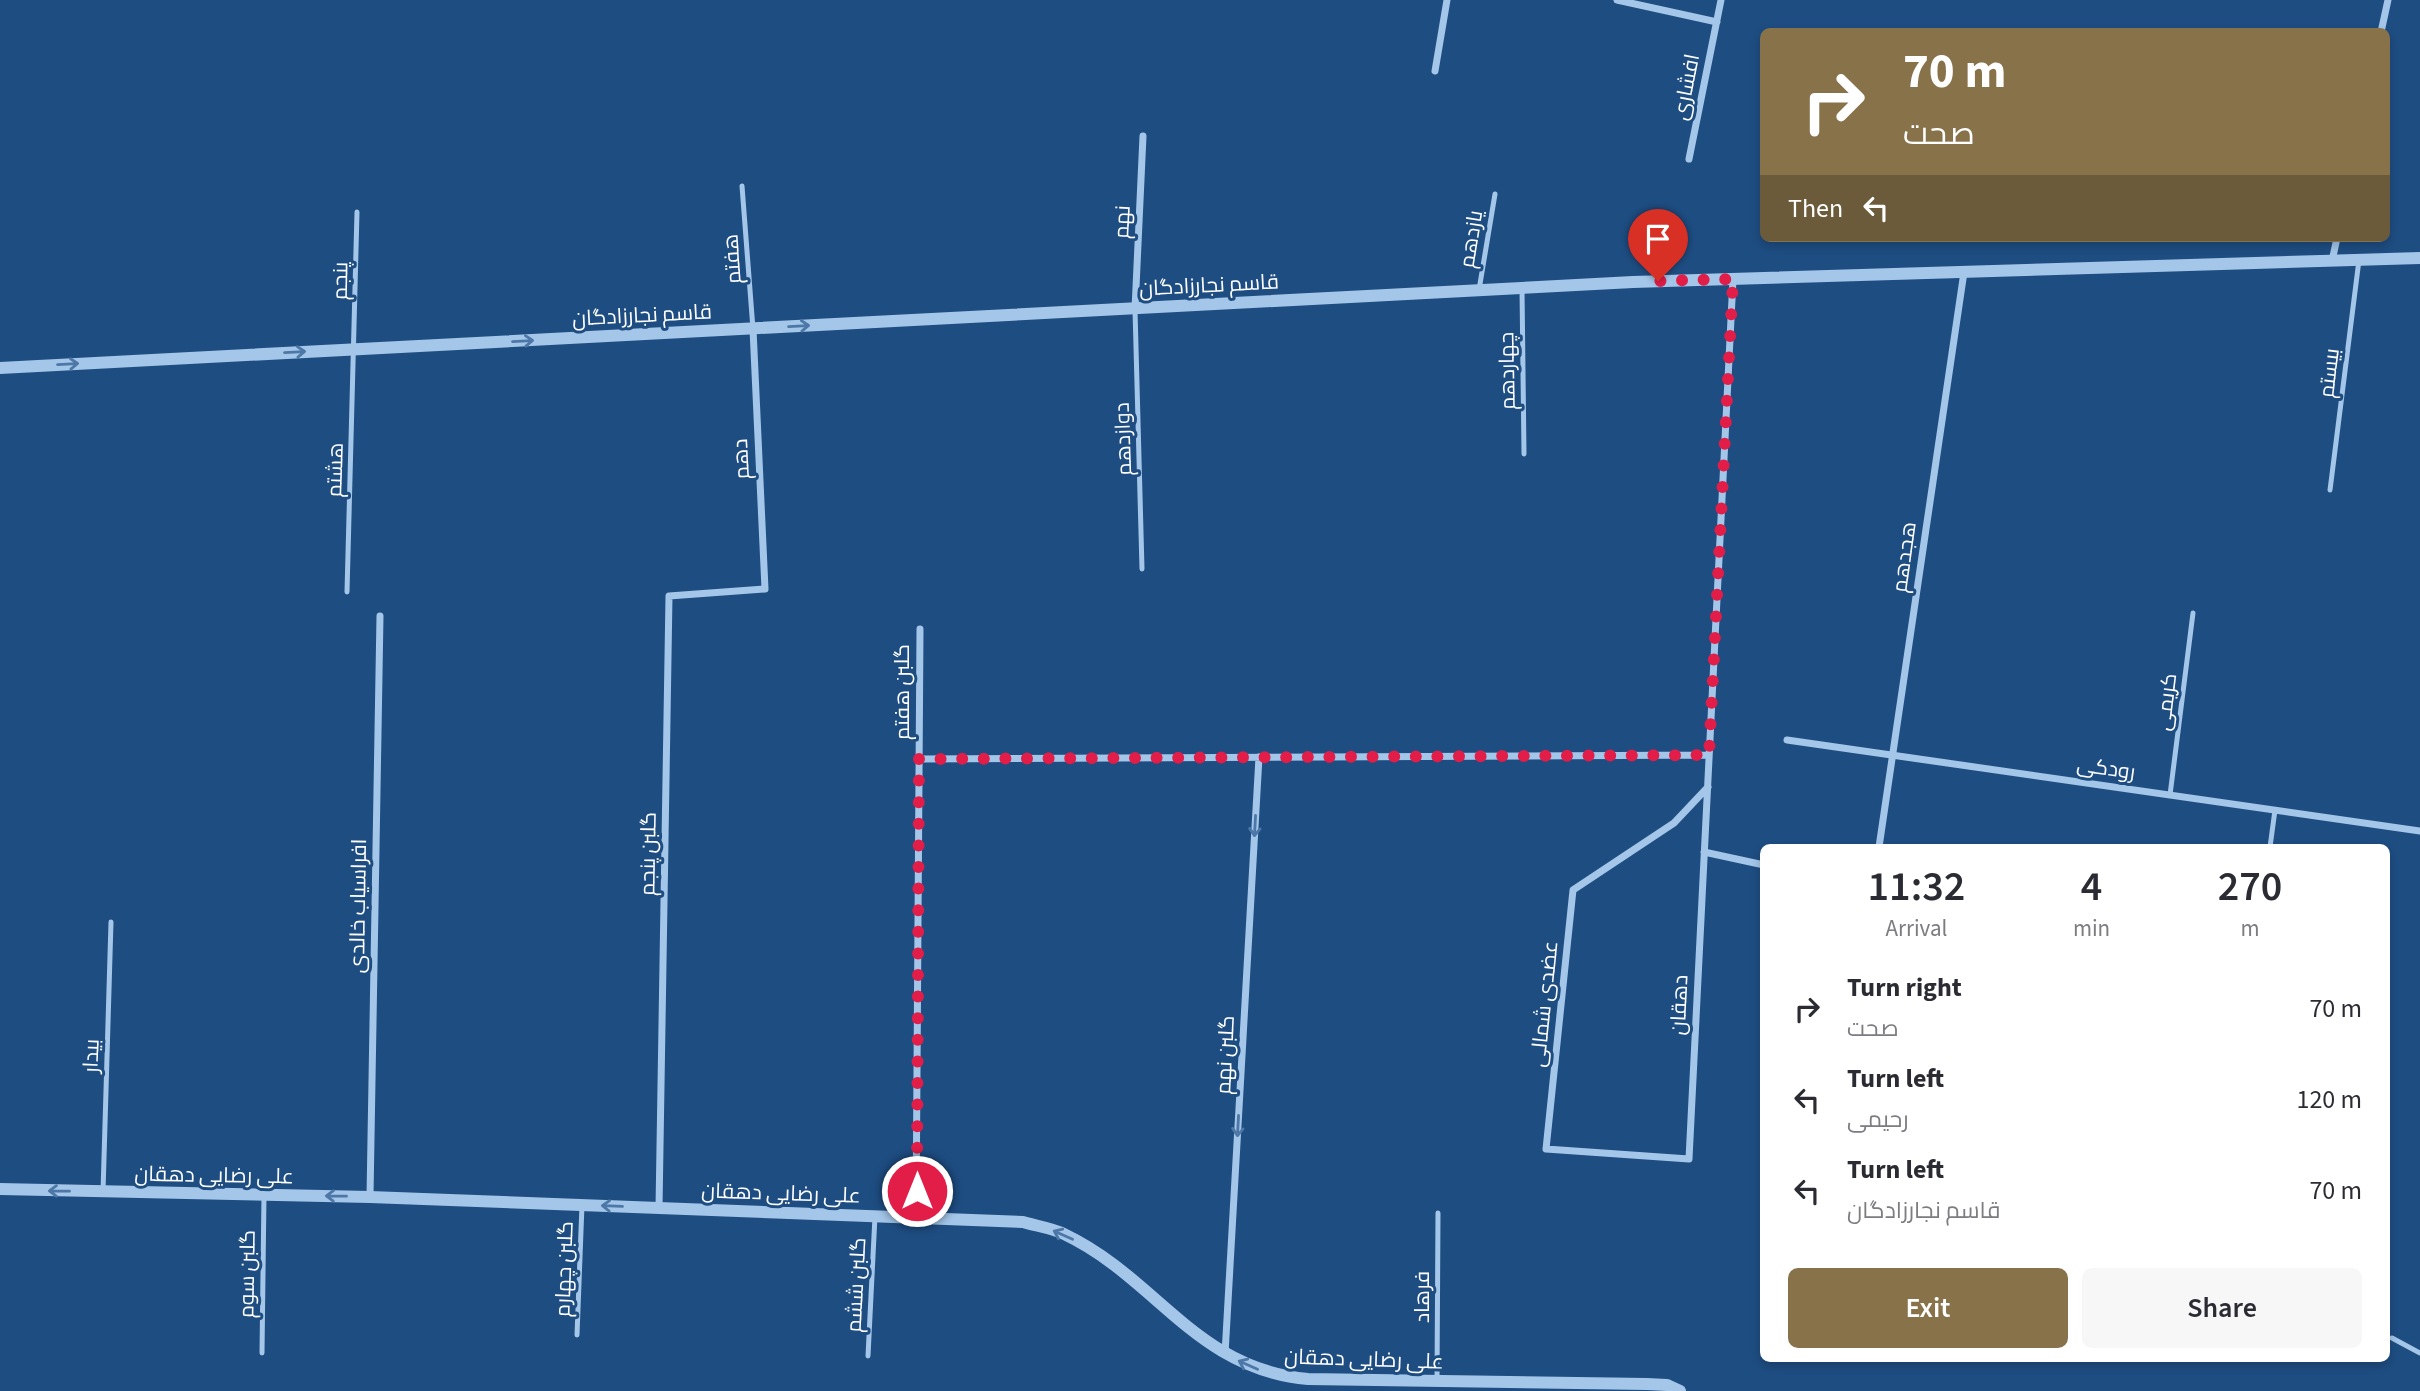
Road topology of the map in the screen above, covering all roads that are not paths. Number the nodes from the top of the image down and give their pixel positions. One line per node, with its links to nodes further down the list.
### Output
1 (1447, 0): 7 (street)
2 (1617, 0): 5 (street)
3 (1721, 0): 5 (street, افشاری)
4 (2388, 0): 6 (street)
5 (1717, 22): 9 (street, افشاری)
6 (2382, 28)
7 (1435, 71)
8 (1143, 136): 21 (street, نهم)
9 (1689, 159)
10 (742, 186): 22 (lane, هفتم)
11 (1495, 194): 20 (lane, یازدهم)
12 (357, 212): 23 (lane, پنجم)
13 (2336, 242): 16 (street)
14 (2420, 258): 15 (street, قاسم نجارزادگان)
15 (2359, 260): 16 (street, قاسم نجارزادگان); 26 (lane, بیستم)
16 (2332, 261): 17 (street, قاسم نجارزادگان)
17 (1964, 272): 18 (street, قاسم نجارزادگان); 35 (street, هجدهم)
18 (1733, 279): 19 (street, قاسم نجارزادگان); 34 (street, دهقان)
19 (1522, 288): 20 (street, قاسم نجارزادگان); 25 (lane, چهاردهم)
20 (1479, 290): 21 (street, قاسم نجارزادگان)
21 (1135, 309): 22 (street, قاسم نجارزادگان, one-way to 21); 27 (lane, دوازدهم)
22 (753, 328): 23 (street, قاسم نجارزادگان, one-way to 22); 28 (street, دهم)
23 (354, 349): 24 (street, قاسم نجارزادگان, one-way to 23); 29 (lane, هشتم)
24 (0, 368)
25 (1524, 454)
26 (2330, 490)
27 (1142, 569)
28 (765, 589): 53 (street, گلبن پنجم)
29 (347, 592)
30 (2193, 613): 39 (lane, کریمی)
31 (380, 616): 51 (street, افراسیاب خالدی)
32 (920, 629): 37 (street, گلبن هفتم)
33 (1787, 740): 35 (street, رودکی)
34 (1709, 755): 36 (street); 38 (street, دهقان)
35 (1892, 755): 39 (street, رودکی); 42 (street, هجدهم)
36 (1259, 757): 37 (street); 61 (street, گلبن نهم, one-way to 61)
37 (919, 759): 56 (street, گلبن هفتم)
38 (1707, 787): 44 (street, دهقان); 47 (street, عضدی شمالی)
39 (2170, 795): 40 (street, رودکی)
40 (2275, 810): 41 (street, رودکی); 43 (lane)
41 (2420, 831)
42 (1879, 844)
43 (2270, 844)
44 (1704, 852): 45 (street); 47 (street, دهقان)
45 (1760, 864)
46 (111, 922): 49 (lane, بیدار)
47 (1689, 1159)
48 (0, 1189): 49 (street, علی رضایی دهقان, one-way to 48)
49 (103, 1192): 50 (street, علی رضایی دهقان)
50 (264, 1195): 51 (street, علی رضایی دهقان, one-way to 50); 59 (lane, گلبن سوم)
51 (370, 1197): 52 (street, علی رضایی دهقان)
52 (582, 1205): 53 (street, علی رضایی دهقان, one-way to 52); 57 (lane, گلبن چهارم)
53 (659, 1208): 55 (street, علی رضایی دهقان)
54 (1438, 1213): 63 (lane, فرهاد)
55 (875, 1216): 56 (street, علی رضایی دهقان); 62 (lane, گلبن ششم)
56 (916, 1218): 61 (street, علی رضایی دهقان, one-way to 56)
57 (577, 1335)
58 (2392, 1338): 60 (lane)
59 (262, 1353)
60 (2420, 1353)
61 (1225, 1354): 63 (street, علی رضایی دهقان, one-way to 61)
62 (868, 1356)
63 (1437, 1381): 64 (street, علی رضایی دهقان)
64 (1680, 1391)

